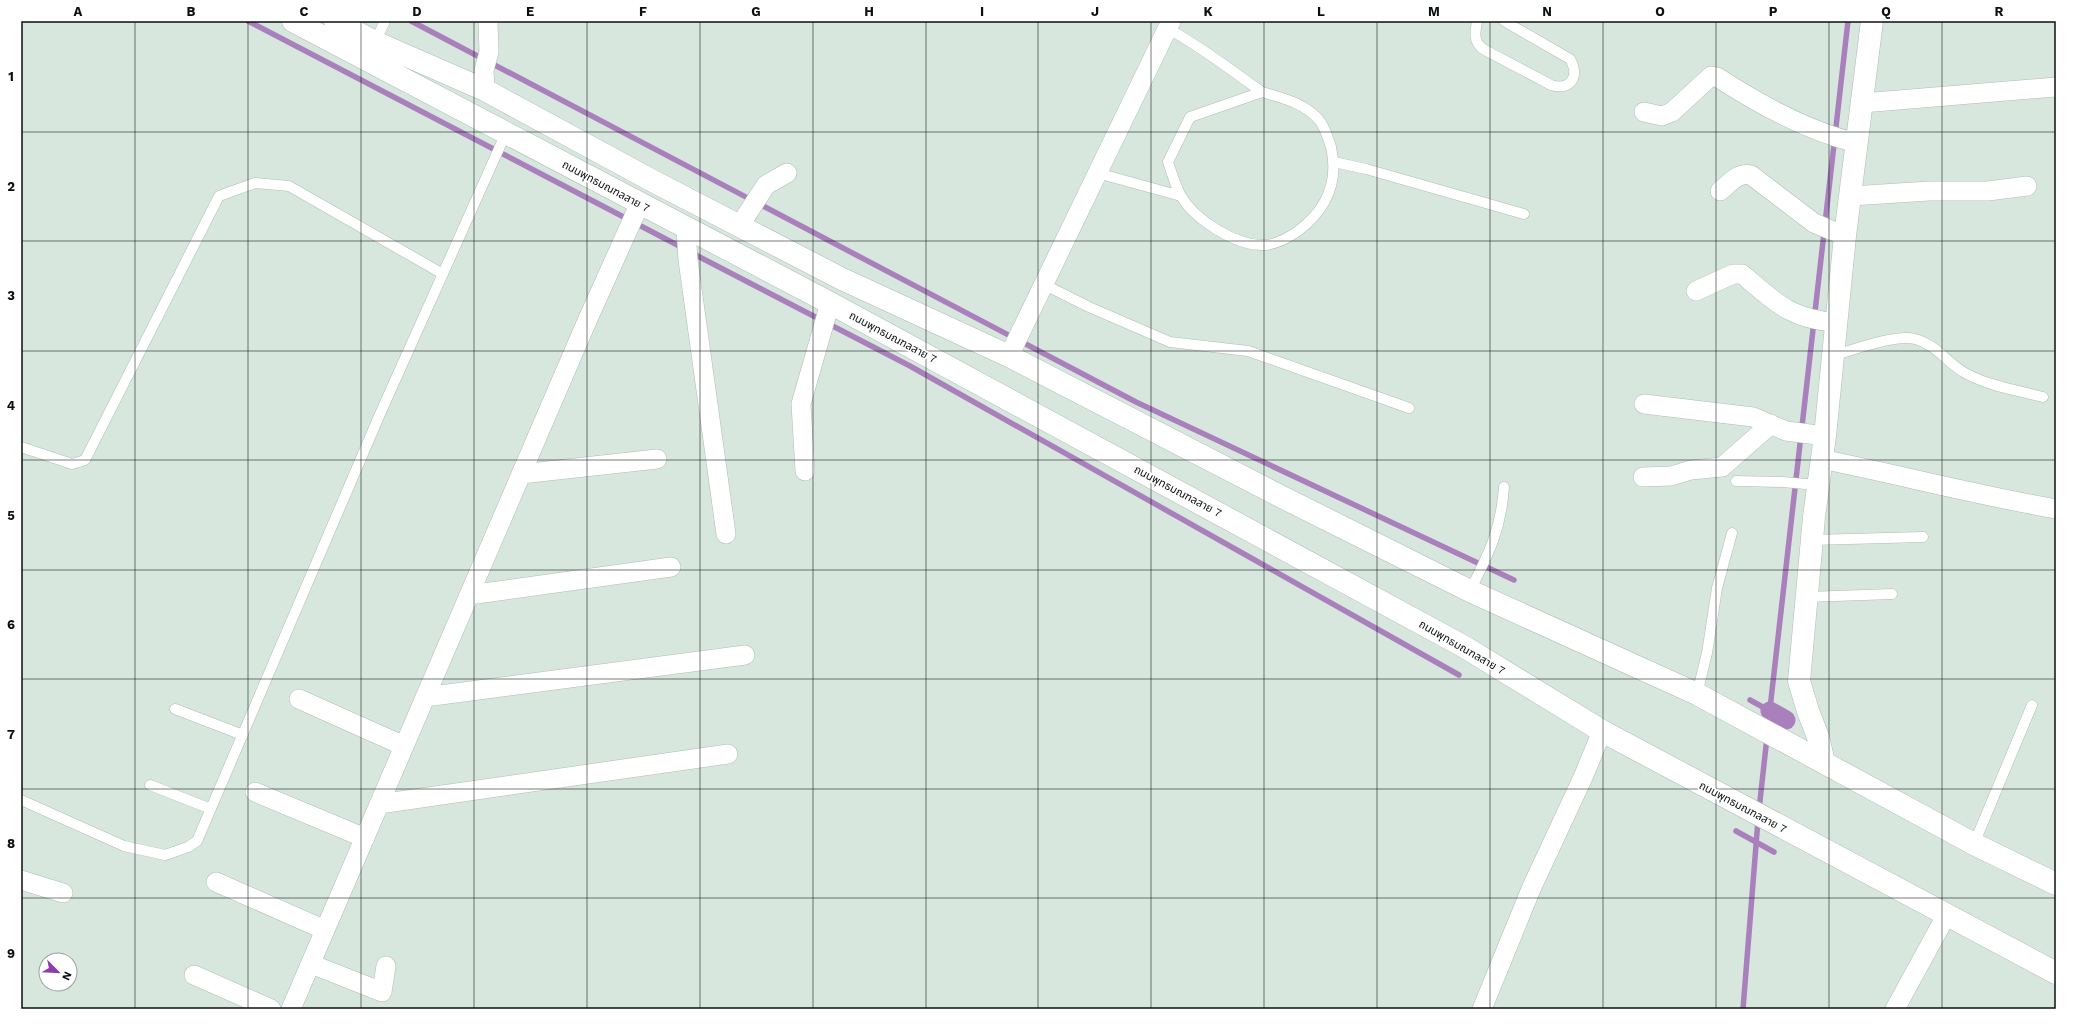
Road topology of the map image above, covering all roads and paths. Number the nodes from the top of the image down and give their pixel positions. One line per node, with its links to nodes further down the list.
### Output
1 (293, 21): 14 (main road, ถนนพุทธมณฑลสาย 7)
2 (335, 21): 8 (main road)
3 (488, 21): 9 (street)
4 (1477, 21): 5 (lane)
5 (1504, 21)
6 (1872, 21): 12 (main road)
7 (1169, 24): 11 (lane); 18 (street)
8 (381, 29): 9 (main road)
9 (485, 80): 25 (main road)
10 (2056, 87): 12 (street)
11 (1262, 92): 16 (lane); 21 (lane)
12 (1862, 104): 15 (main road)
13 (1644, 112): 15 (street)
14 (505, 135): 23 (main road, ถนนพุทธมณฑลสาย 7); 28 (lane)
15 (1851, 141): 22 (main road)
16 (1334, 162): 21 (lane); 24 (lane)
17 (787, 173): 25 (street)
18 (1097, 173): 21 (lane); 29 (street)
19 (2027, 186): 22 (street)
20 (1720, 191): 26 (street)
21 (1181, 196)
22 (1850, 196): 26 (main road)
23 (639, 206): 27 (main road, ถนนพุทธมณฑลสาย 7); 44 (street)
24 (1524, 214)
25 (746, 217): 33 (main road)
26 (1829, 230): 32 (main road)
27 (686, 234): 31 (main road, ถนนพุทธมณฑลสาย 7); 51 (street)
28 (443, 274): 40 (lane); 66 (lane)
29 (1043, 284): 33 (street); 37 (lane)
30 (1696, 291): 32 (street)
31 (829, 306): 43 (street); 65 (main road, ถนนพุทธมณฑลสาย 7)
32 (1830, 322): 34 (main road)
33 (1011, 353): 55 (main road)
34 (1832, 356): 35 (lane); 39 (main road)
35 (2043, 397)
36 (1644, 404): 38 (street)
37 (1409, 408)
38 (1778, 427): 39 (street); 45 (street)
39 (1818, 435): 42 (main road)
40 (21, 447)
41 (657, 459): 44 (street)
42 (1821, 459): 47 (main road); 49 (street)
43 (806, 471)
44 (521, 474): 57 (street)
45 (1643, 477)
46 (1736, 481): 47 (lane)
47 (1809, 485): 53 (main road)
48 (1504, 487): 55 (lane)
49 (2056, 509)
50 (1732, 533): 60 (lane)
51 (726, 534)
52 (1923, 537): 53 (lane)
53 (1812, 540): 58 (main road)
54 (671, 567): 57 (street)
55 (1470, 591): 60 (main road)
56 (1892, 594): 58 (lane)
57 (469, 595): 61 (street)
58 (1807, 597): 69 (main road)
59 (745, 655): 61 (street)
60 (1697, 694): 69 (main road)
61 (425, 697): 67 (street)
62 (299, 699): 67 (street)
63 (2032, 705): 76 (lane)
64 (175, 710): 66 (lane)
65 (1602, 731): 81 (main road, ถนนพุทธมณฑลสาย 7); 89 (street)
66 (243, 735): 74 (lane)
67 (404, 746): 73 (street)
68 (728, 754): 73 (street)
69 (1824, 762): 76 (main road)
70 (150, 785): 74 (lane)
71 (255, 792): 75 (street)
72 (21, 800): 74 (lane)
73 (379, 804): 75 (street)
74 (211, 808)
75 (365, 838): 82 (street)
76 (1974, 844): 79 (main road)
77 (21, 880): 80 (street)
78 (216, 882): 82 (street)
79 (2056, 884)
80 (63, 892)
81 (1947, 914): 85 (main road, ถนนพุทธมณฑลสาย 7); 90 (street)
82 (325, 930): 83 (street)
83 (310, 964): 84 (street); 88 (street)
84 (386, 966)
85 (2056, 973)
86 (194, 975): 87 (street)
87 (271, 1009)
88 (291, 1009)
89 (1482, 1009)
90 (1895, 1009)

